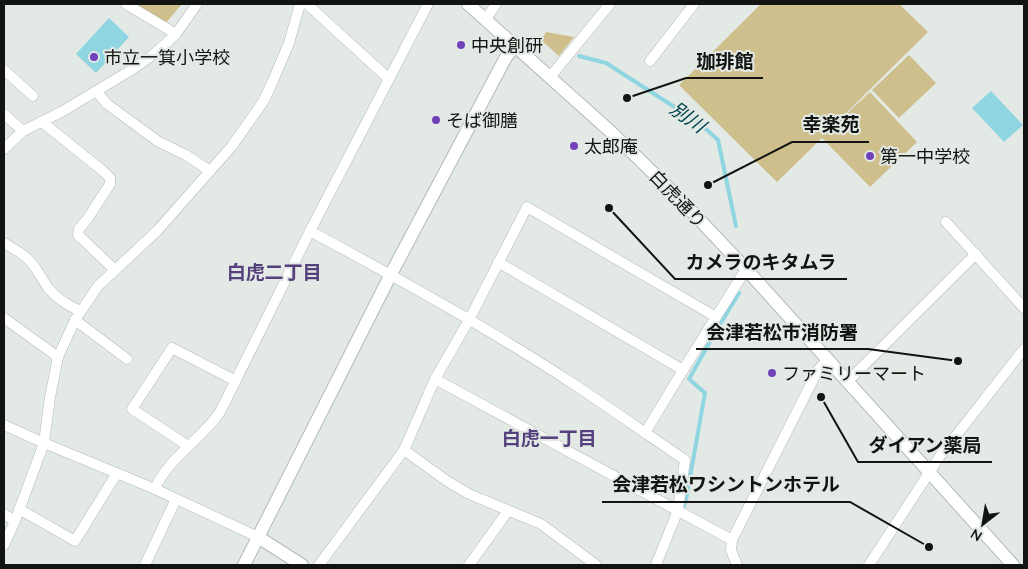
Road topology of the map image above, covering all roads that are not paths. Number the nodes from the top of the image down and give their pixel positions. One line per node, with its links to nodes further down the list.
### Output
1 (126, 4): 11 (street)
2 (197, 4): 11 (street)
3 (300, 4): 23 (street)
4 (307, 4): 16 (street)
5 (428, 4): 16 (street)
6 (468, 4): 10 (street, 白虎通り)
7 (496, 4): 10 (street)
8 (610, 4): 15 (street)
9 (694, 4): 13 (street)
10 (486, 20): 12 (street, 白虎通り)
11 (176, 34): 17 (street)
12 (515, 46): 15 (street, 白虎通り); 31 (street)
13 (650, 62)
14 (4, 71): 18 (street)
15 (550, 77): 29 (street, 白虎通り)
16 (389, 79): 25 (street)
17 (96, 91): 20 (street); 23 (street)
18 (33, 96)
19 (4, 114): 21 (street)
20 (42, 122): 21 (street); 30 (street)
21 (23, 131): 22 (street)
22 (4, 149)
23 (210, 172): 30 (street)
24 (946, 222): 27 (street)
25 (310, 231): 31 (street); 43 (street)
26 (4, 243): 33 (street)
27 (976, 254): 32 (street); 44 (street)
28 (498, 262): 34 (street); 36 (street); 41 (street)
29 (746, 269): 34 (street); 40 (street, 白虎通り)
30 (115, 270): 33 (street)
31 (391, 274): 36 (street); 59 (street)
32 (1024, 308)
33 (78, 316): 38 (street); 39 (street)
34 (716, 317): 41 (street)
35 (4, 318): 38 (street)
36 (469, 320): 42 (street); 46 (street)
37 (1024, 349): 50 (street)
38 (58, 357): 47 (street)
39 (128, 359)
40 (827, 360): 44 (street, 白虎通り); 60 (street)
41 (683, 370): 46 (street)
42 (435, 379): 49 (street); 55 (street)
43 (236, 381): 48 (street); 48 (street)
44 (847, 382): 50 (street, 白虎通り)
45 (4, 424): 47 (street)
46 (645, 433): 55 (street)
47 (44, 443): 51 (street); 54 (street)
48 (188, 446): 52 (street)
49 (404, 450): 56 (street); 66 (street)
50 (929, 472): 63 (street); 71 (street, 白虎通り)
51 (116, 473): 52 (street); 54 (street)
52 (155, 489): 53 (street)
53 (176, 499): 59 (street); 64 (street)
54 (19, 509): 58 (street)
55 (678, 510): 60 (street); 69 (street)
56 (508, 511): 67 (street); 68 (street)
57 (4, 514): 58 (street)
58 (15, 521): 61 (street)
59 (258, 538): 62 (street); 65 (street)
60 (732, 540): 70 (street)
61 (4, 545)
62 (298, 564)
63 (873, 564)
64 (145, 565)
65 (244, 565)
66 (320, 565)
67 (469, 565)
68 (596, 565)
69 (656, 565)
70 (737, 565)
71 (1013, 565)

